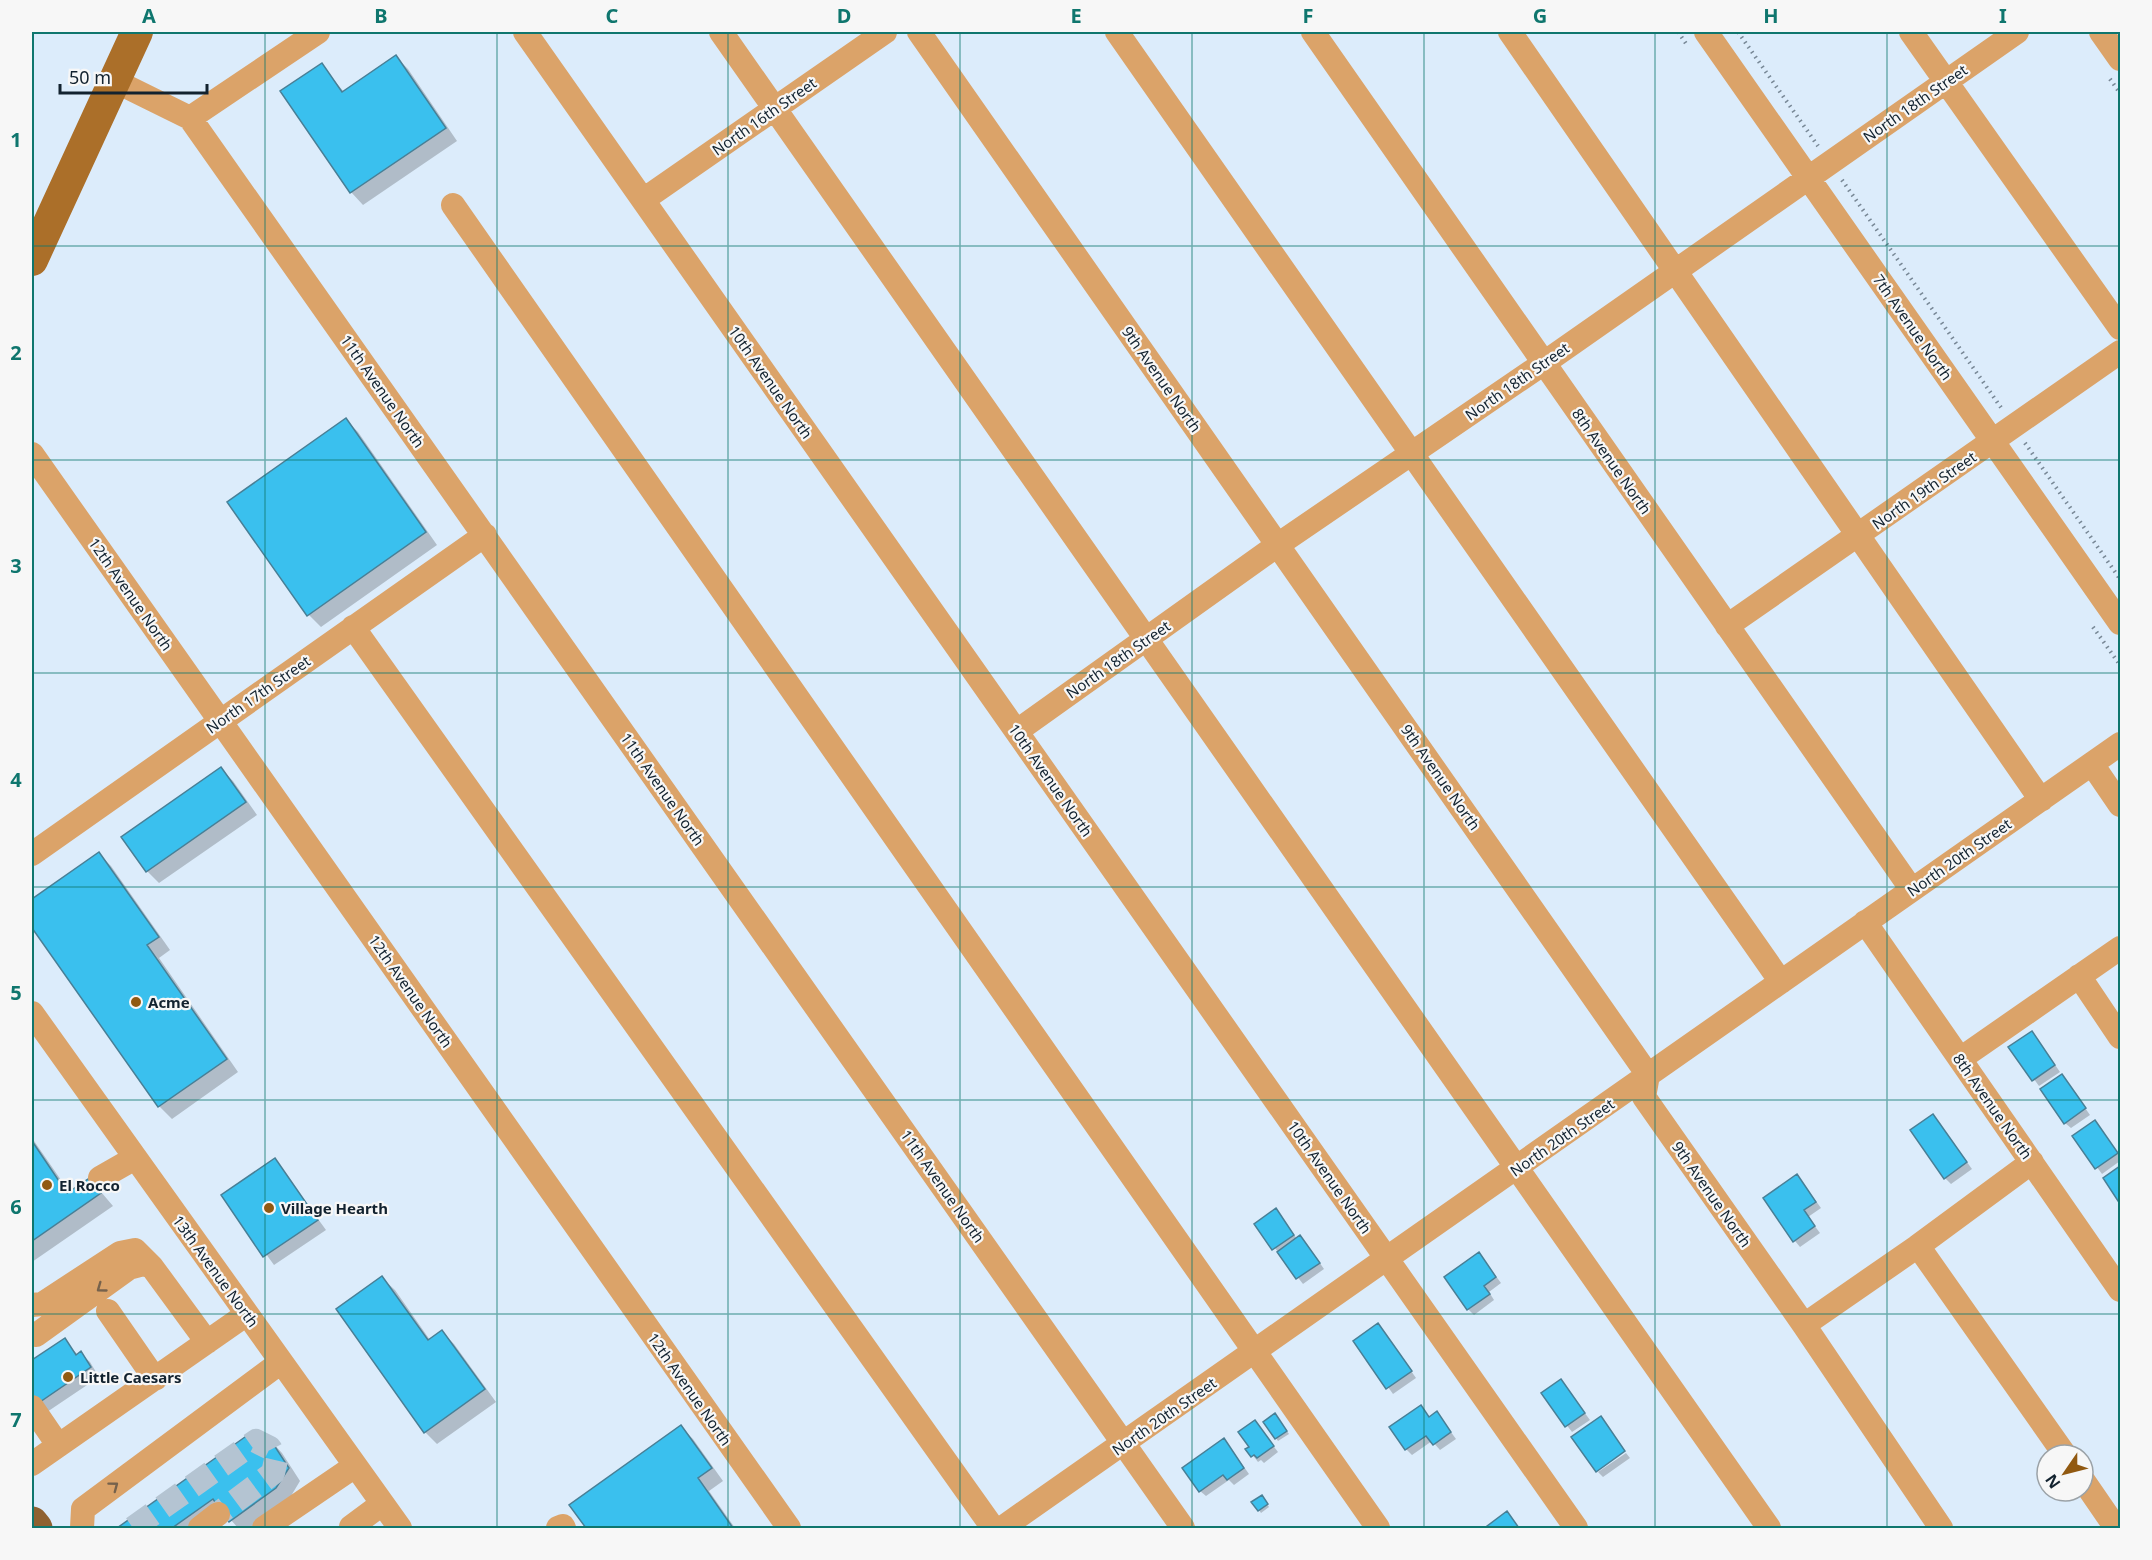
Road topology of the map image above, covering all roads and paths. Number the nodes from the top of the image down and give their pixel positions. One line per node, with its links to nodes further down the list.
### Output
1 (137, 32): 16 (main road)
2 (318, 32): 19 (street)
3 (525, 32): 22 (street, 10th Avenue North)
4 (721, 32): 18 (street)
5 (885, 32): 18 (street, North 16th Street)
6 (919, 32): 35 (street, 9th Avenue North)
7 (1118, 32): 31 (street)
8 (1313, 32): 28 (street, 8th Avenue North)
9 (1510, 32): 25 (street)
10 (1707, 32): 21 (street, 7th Avenue North)
11 (1738, 32): 20 (path)
12 (1911, 32): 17 (street)
13 (2017, 32): 17 (street, North 18th Street)
14 (2101, 32): 15 (street)
15 (2121, 59)
16 (116, 81): 19 (street, 11th Avenue North); 24 (main road)
17 (1946, 81): 20 (street, North 18th Street); 26 (street)
18 (775, 108): 22 (street, North 16th Street); 40 (street)
19 (190, 118): 33 (street, 11th Avenue North)
20 (1829, 162): 21 (street, North 18th Street); 29 (path)
21 (1807, 178): 25 (street, North 18th Street); 30 (street, 7th Avenue North)
22 (643, 200): 42 (street, 10th Avenue North)
23 (453, 205): 72 (street)
24 (32, 260)
25 (1676, 270): 28 (street, North 18th Street); 34 (street)
26 (2121, 328)
27 (2121, 352): 29 (street, North 19th Street)
28 (1544, 363): 31 (street, North 18th Street); 38 (street, 8th Avenue North)
29 (2014, 427): 30 (street, North 19th Street); 36 (path)
30 (1994, 442): 34 (street, North 19th Street); 37 (street, 7th Avenue North)
31 (1412, 453): 35 (street, North 18th Street); 52 (street)
32 (32, 454): 41 (street, 12th Avenue North)
33 (485, 535): 39 (street, North 17th Street); 77 (street, 11th Avenue North)
34 (1858, 535): 38 (street, North 19th Street); 45 (street)
35 (1279, 544): 40 (street, North 18th Street); 57 (street, 9th Avenue North)
36 (2121, 579)
37 (2121, 623)
38 (1727, 626): 48 (street, 8th Avenue North)
39 (353, 627): 41 (street, North 17th Street); 91 (street)
40 (1146, 639): 42 (street, North 18th Street); 60 (street)
41 (220, 721): 47 (street, North 17th Street); 90 (street, 12th Avenue North)
42 (1017, 731): 63 (street, 10th Avenue North)
43 (2121, 744): 44 (street, North 20th Street)
44 (2092, 764): 45 (street, North 20th Street); 46 (street)
45 (2041, 800): 48 (street, North 20th Street)
46 (2121, 805)
47 (32, 854)
48 (1912, 890): 49 (street, North 20th Street)
49 (1865, 922): 52 (street, North 20th Street); 56 (street, 8th Avenue North)
50 (2121, 948): 51 (street)
51 (2079, 976): 54 (street); 56 (street)
52 (1781, 982): 57 (street, North 20th Street)
53 (32, 1013): 55 (street, 13th Avenue North)
54 (2121, 1037)
55 (41, 1044): 58 (street, 13th Avenue North)
56 (1960, 1059): 59 (street, 8th Avenue North)
57 (1648, 1075): 60 (street, North 20th Street); 69 (street, 9th Avenue North)
58 (135, 1158): 61 (street); 68 (street, 13th Avenue North)
59 (2032, 1162): 62 (street); 65 (street, 8th Avenue North)
60 (1517, 1168): 63 (street, North 20th Street); 96 (street)
61 (100, 1178)
62 (1918, 1246): 69 (street); 76 (street)
63 (1387, 1258): 72 (street, North 20th Street); 95 (street, 10th Avenue North)
64 (152, 1267): 66 (street); 70 (street, one-way to 70); 71 (street)
65 (2121, 1290)
66 (32, 1305)
67 (108, 1311): 74 (street)
68 (247, 1314): 71 (street); 73 (street, 13th Avenue North)
69 (1804, 1325): 97 (street, 9th Avenue North)
70 (36, 1335)
71 (207, 1342): 74 (street)
72 (1254, 1352): 77 (street, North 20th Street); 94 (street)
73 (281, 1362): 80 (street, 13th Avenue North); 87 (street, one-way to 73)
74 (155, 1379): 78 (street)
75 (32, 1407): 78 (street)
76 (2057, 1443)
77 (1124, 1444): 92 (street, North 20th Street); 93 (street, 11th Avenue North)
78 (58, 1445): 79 (street)
79 (32, 1464)
80 (355, 1466): 82 (street, 13th Avenue North); 88 (street)
81 (2095, 1498): 83 (street)
82 (382, 1504): 85 (street); 89 (street, 13th Avenue North)
83 (2110, 1521)
84 (32, 1522): 86 (highway)
85 (351, 1527)
86 (36, 1528)
87 (82, 1528)
88 (264, 1528)
89 (400, 1528)
90 (789, 1528)
91 (993, 1528)
92 (1002, 1528)
93 (1183, 1528)
94 (1378, 1528)
95 (1576, 1528)
96 (1769, 1528)
97 (1941, 1528)

